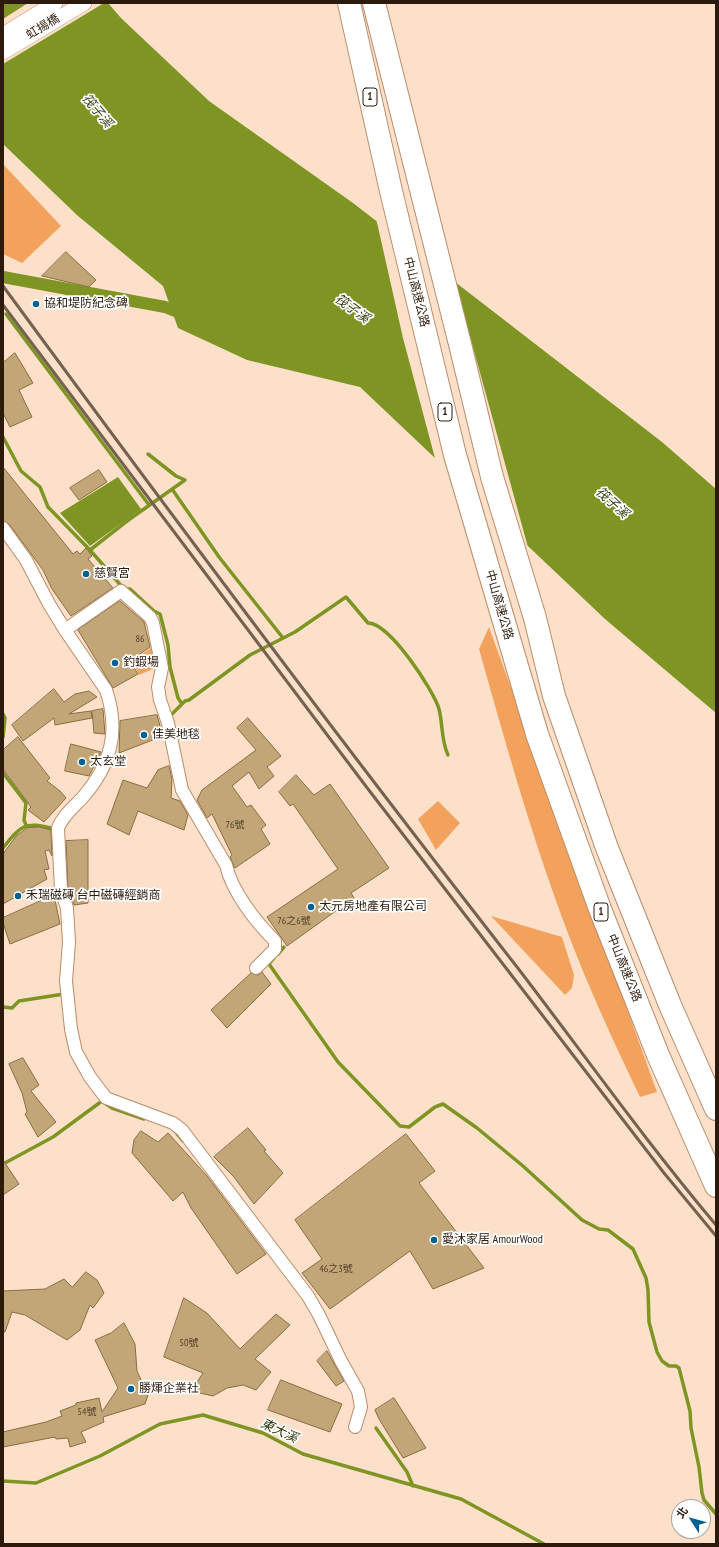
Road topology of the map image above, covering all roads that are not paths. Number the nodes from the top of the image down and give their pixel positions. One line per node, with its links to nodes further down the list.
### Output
1 (55, 3): 6 (street, 虹揚橋)
2 (84, 3): 8 (street, 虹揚橋)
3 (349, 3): 13 (highway, 中山高速公路 / 1)
4 (374, 3): 7 (highway, 1)
5 (380, 3): 7 (highway)
6 (3, 35)
7 (385, 48): 12 (highway, 1)
8 (3, 52)
9 (3, 528): 10 (street)
10 (65, 630): 11 (street); 14 (street)
11 (256, 968)
12 (716, 1109)
13 (716, 1186)
14 (355, 1427)

